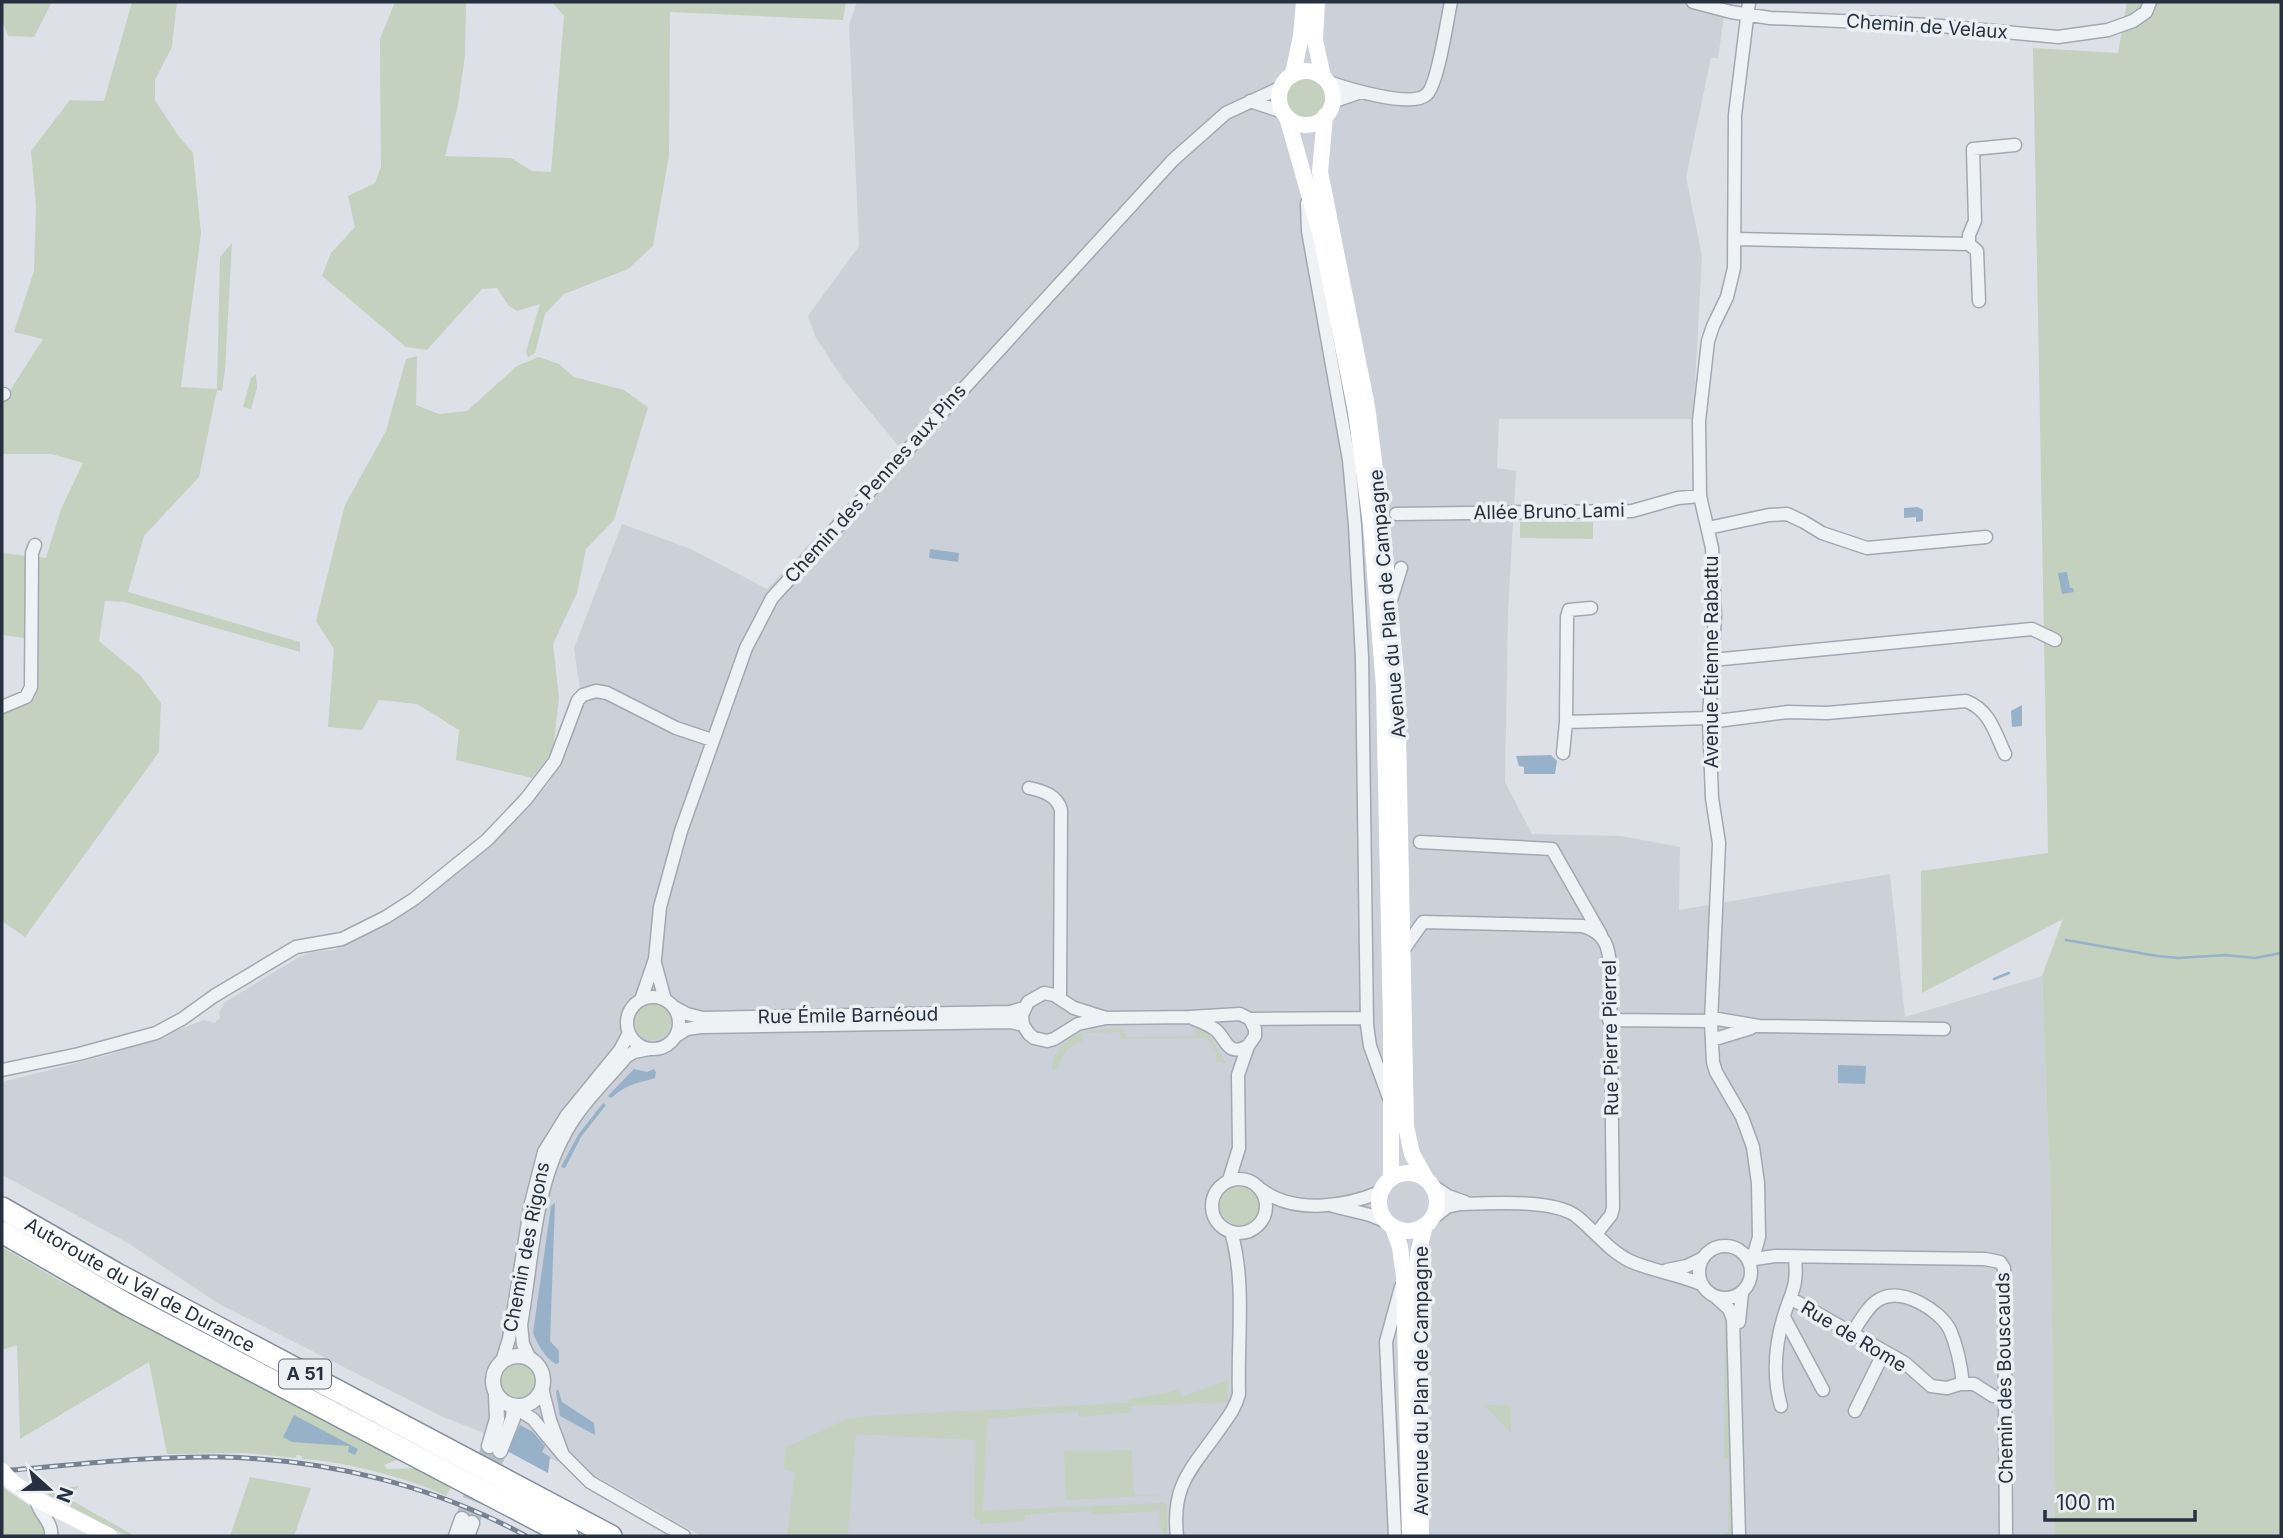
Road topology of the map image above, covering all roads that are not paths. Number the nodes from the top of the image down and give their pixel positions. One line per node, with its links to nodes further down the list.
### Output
1 (1304, 2): 7 (main road)
2 (1317, 2): 8 (main road)
3 (1451, 2): 10 (street)
4 (1693, 2): 6 (street, Chemin de Velaux)
5 (2150, 2): 6 (street, Chemin de Velaux)
6 (1748, 8): 16 (street, Avenue Étienne Rabattu)
7 (1293, 74): 8 (main road); 9 (main road)
8 (1324, 79): 10 (street); 12 (main road)
9 (1280, 88): 11 (street, Chemin des Pennes aux Pins); 13 (main road)
10 (1362, 92): 12 (street)
11 (1249, 101): 13 (street); 34 (street, Chemin des Pennes aux Pins)
12 (1328, 109): 13 (main road); 25 (main road, Avenue du Plan de Campagne)
13 (1285, 115): 15 (main road, Avenue du Plan de Campagne)
14 (2015, 145): 17 (street)
15 (1306, 179): 27 (main road, Avenue du Plan de Campagne); 29 (street)
16 (1735, 239): 17 (street); 19 (street, Avenue Étienne Rabattu)
17 (1969, 244): 18 (street)
18 (1979, 301)
19 (1700, 496): 20 (street, Allée Bruno Lami); 21 (street, Avenue Étienne Rabattu)
20 (1396, 514)
21 (1708, 528): 22 (street); 30 (street, Avenue Étienne Rabattu)
22 (1986, 537)
23 (35, 545): 31 (street)
24 (1401, 568): 25 (street)
25 (1390, 604): 40 (main road, Avenue du Plan de Campagne)
26 (1591, 608): 33 (street)
27 (1380, 624): 29 (street); 68 (main road, Avenue du Plan de Campagne)
28 (2055, 640): 30 (street)
29 (1362, 657): 51 (street)
30 (1712, 660): 32 (street, Avenue Étienne Rabattu)
31 (2, 707)
32 (1709, 720): 33 (street); 36 (street); 54 (street, Avenue Étienne Rabattu)
33 (1566, 722): 35 (street)
34 (712, 740): 41 (street, Chemin des Pennes aux Pins); 66 (street)
35 (1563, 753)
36 (2005, 754)
37 (1028, 788): 42 (street)
38 (1420, 842): 39 (street)
39 (1601, 935): 40 (street, Rue Pierre Pierrel); 53 (street, Rue Pierre Pierrel)
40 (1404, 949): 73 (main road, Avenue du Plan de Campagne)
41 (655, 959): 44 (street, Chemin des Pennes aux Pins); 46 (street, Chemin des Pennes aux Pins)
42 (1060, 962): 43 (street); 45 (street)
43 (1044, 993): 45 (street, Rue Émile Barnéoud); 47 (street)
44 (641, 1000): 46 (street); 59 (street)
45 (1062, 1001): 50 (street, Rue Émile Barnéoud); 58 (street)
46 (670, 1004): 47 (street, Rue Émile Barnéoud); 61 (street)
47 (1024, 1009): 55 (street)
48 (1234, 1014): 49 (street, Rue Émile Barnéoud); 52 (street); 60 (street)
49 (1190, 1017): 50 (street, Rue Émile Barnéoud); 60 (street)
50 (1107, 1018): 58 (street, Rue Émile Barnéoud)
51 (1367, 1018): 52 (street); 68 (street)
52 (1250, 1019): 63 (street)
53 (1609, 1020): 54 (street); 87 (street, Rue Pierre Pierrel)
54 (1712, 1021): 56 (street); 62 (street, Avenue Étienne Rabattu)
55 (1023, 1025): 58 (street, Rue Émile Barnéoud); 61 (street, Rue Émile Barnéoud)
56 (1759, 1026): 57 (street); 62 (street)
57 (1944, 1029)
58 (1065, 1030)
59 (629, 1033): 65 (street); 104 (street, Chemin des Rigons)
60 (1220, 1035): 64 (street)
61 (676, 1036): 65 (street)
62 (1712, 1040): 86 (street, Avenue Étienne Rabattu)
63 (1248, 1046): 64 (street); 67 (street)
64 (1229, 1047): 67 (street)
65 (649, 1049): 103 (street, Chemin des Rigons)
66 (2, 1070)
67 (1238, 1075): 69 (street)
68 (1392, 1104): 70 (main road, Avenue du Plan de Campagne)
69 (1239, 1148): 71 (street); 72 (street)
70 (1391, 1178): 73 (main road); 75 (main road)
71 (1229, 1180): 72 (street); 84 (street)
72 (1251, 1181): 74 (street)
73 (1429, 1182): 76 (street); 81 (main road)
74 (1262, 1190): 77 (street); 80 (street)
75 (1380, 1192): 78 (street); 82 (main road)
76 (1479, 1203): 81 (street); 87 (street)
77 (1294, 1205): 78 (street); 80 (street)
78 (1326, 1205): 82 (street)
79 (2, 1208): 121 (highway, Autoroute du Val de Durance / A 51)
80 (1265, 1216): 85 (street)
81 (1429, 1222): 82 (main road); 126 (main road, Avenue du Plan de Campagne)
82 (1390, 1224): 94 (main road, Avenue du Plan de Campagne)
83 (2, 1232): 120 (highway, Autoroute du Val de Durance / A 51)
84 (1231, 1232): 85 (street); 92 (street)
85 (1245, 1232): 92 (street)
86 (1759, 1232): 88 (street); 89 (street, Chemin des Bouscauds); 91 (street)
87 (1596, 1234): 93 (street)
88 (1733, 1247): 90 (street); 91 (street)
89 (1793, 1257): 91 (street, Chemin des Bouscauds); 95 (street, Chemin des Bouscauds); 99 (street); 128 (street, Chemin des Bouscauds)
90 (1703, 1258): 93 (street); 96 (street)
91 (1748, 1260): 95 (street)
92 (1237, 1267): 123 (street)
93 (1660, 1270): 96 (street)
94 (1404, 1277): 124 (street); 125 (main road, Avenue du Plan de Campagne)
95 (1750, 1278): 97 (street)
96 (1701, 1284): 98 (street)
97 (1742, 1293): 98 (street); 127 (street)
98 (1717, 1298): 127 (street)
99 (1790, 1298): 100 (street); 101 (street, Rue de Rome)
100 (1784, 1317): 107 (street); 110 (street)
101 (1852, 1333): 102 (street, Rue de Rome); 105 (street)
102 (1884, 1352): 105 (street, Rue de Rome); 112 (street)
103 (530, 1359): 104 (street); 106 (street)
104 (502, 1361): 108 (street)
105 (1963, 1384): 109 (street, Rue de Rome)
106 (542, 1388): 111 (street); 113 (street)
107 (1823, 1390)
108 (496, 1395): 111 (street); 111 (street)
109 (1993, 1396)
110 (1781, 1406)
111 (514, 1407): 113 (street)
112 (1855, 1411)
113 (563, 1455): 122 (street)
114 (7, 1477): 115 (main road)
115 (36, 1499): 117 (street); 118 (main road)
116 (467, 1526): 119 (street)
117 (51, 1536)
118 (109, 1536)
119 (456, 1536)
120 (568, 1536)
121 (611, 1536)
122 (684, 1536)
123 (1177, 1536)
124 (1395, 1536)
125 (1410, 1536)
126 (1421, 1536)
127 (1741, 1536)
128 (2006, 1536)

